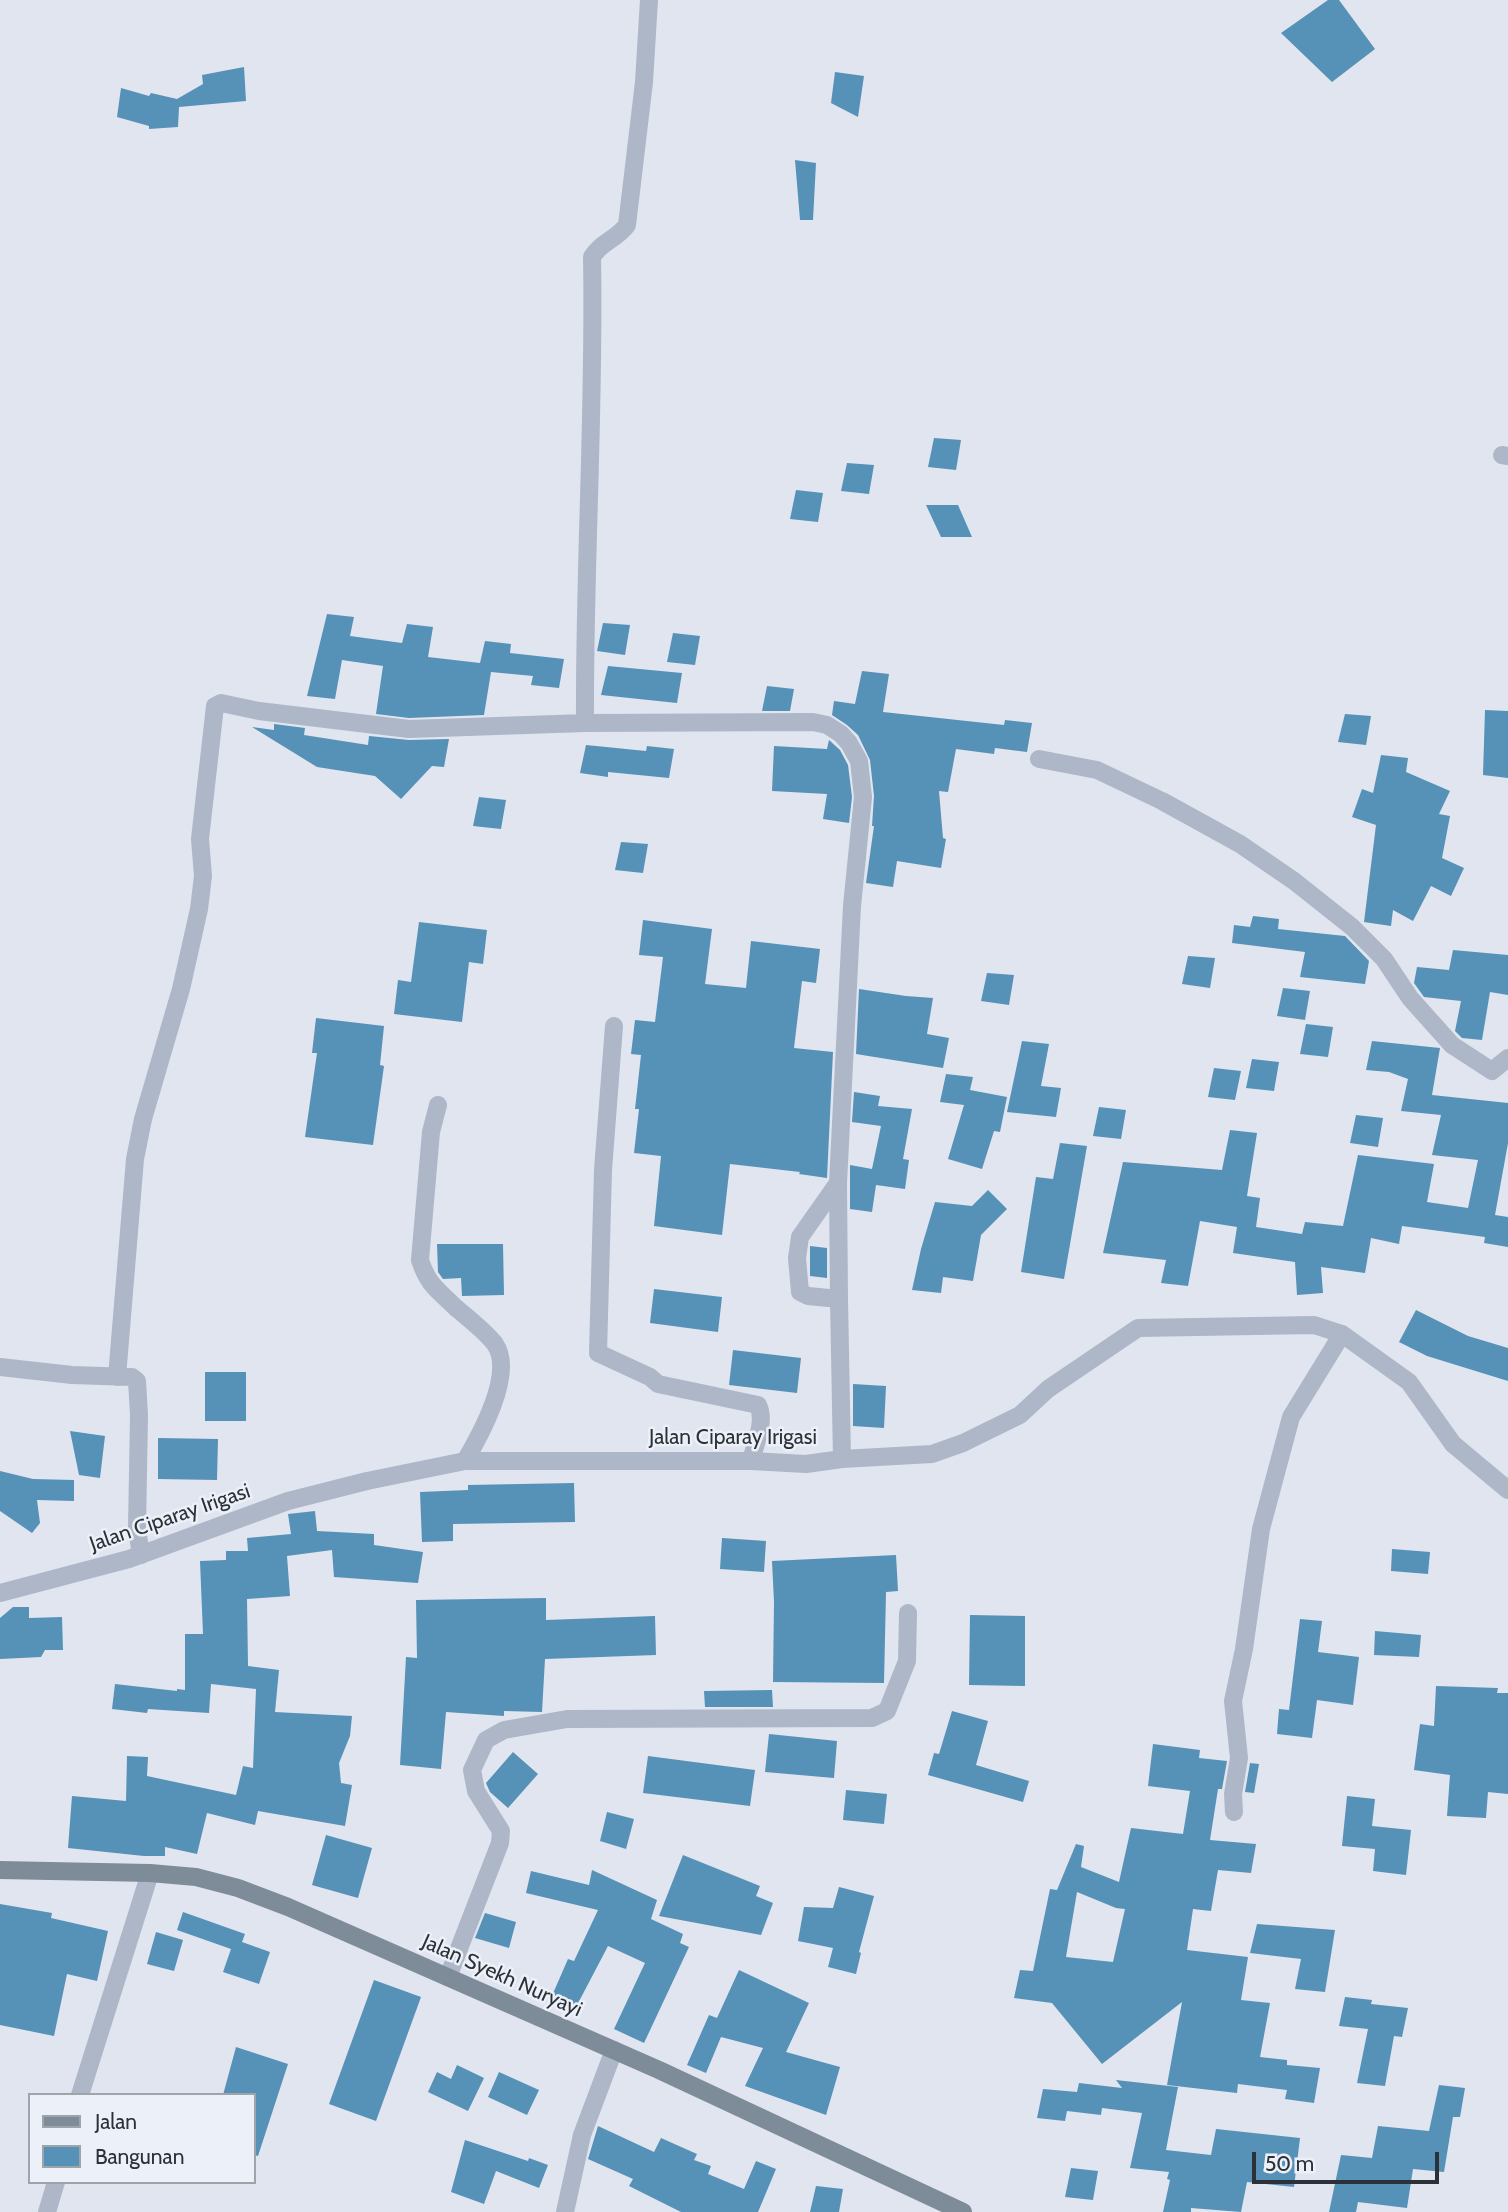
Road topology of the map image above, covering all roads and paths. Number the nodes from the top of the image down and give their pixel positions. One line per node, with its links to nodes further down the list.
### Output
1 (649, 0): 2 (street)
2 (585, 723): 7 (street); 11 (street)
3 (1039, 759): 5 (street)
4 (614, 1026): 14 (street)
5 (1508, 1058)
6 (438, 1105): 12 (street)
7 (838, 1183): 8 (street); 8 (street)
8 (839, 1298): 13 (street)
9 (1342, 1334): 13 (street, Jalan Ciparay Irigasi); 15 (street, Jalan Ciparay Irigasi); 19 (street)
10 (0, 1367): 11 (street)
11 (117, 1377): 16 (street)
12 (469, 1454): 14 (street, Jalan Ciparay Irigasi); 16 (street, Jalan Ciparay Irigasi)
13 (842, 1459): 14 (street, Jalan Ciparay Irigasi)
14 (751, 1461)
15 (1508, 1490)
16 (140, 1552): 17 (street, Jalan Ciparay Irigasi)
17 (0, 1593)
18 (908, 1614): 22 (street)
19 (1234, 1812)
20 (0, 1870): 21 (main road, Jalan Syekh Nuryayi)
21 (150, 1873): 22 (main road, Jalan Syekh Nuryayi); 24 (street)
22 (448, 1977): 23 (main road, Jalan Syekh Nuryayi)
23 (614, 2050): 27 (street); 28 (main road, Jalan Syekh Nuryayi)
24 (81, 2093)
25 (54, 2184): 26 (street)
26 (47, 2212)
27 (565, 2212)
28 (964, 2212)

